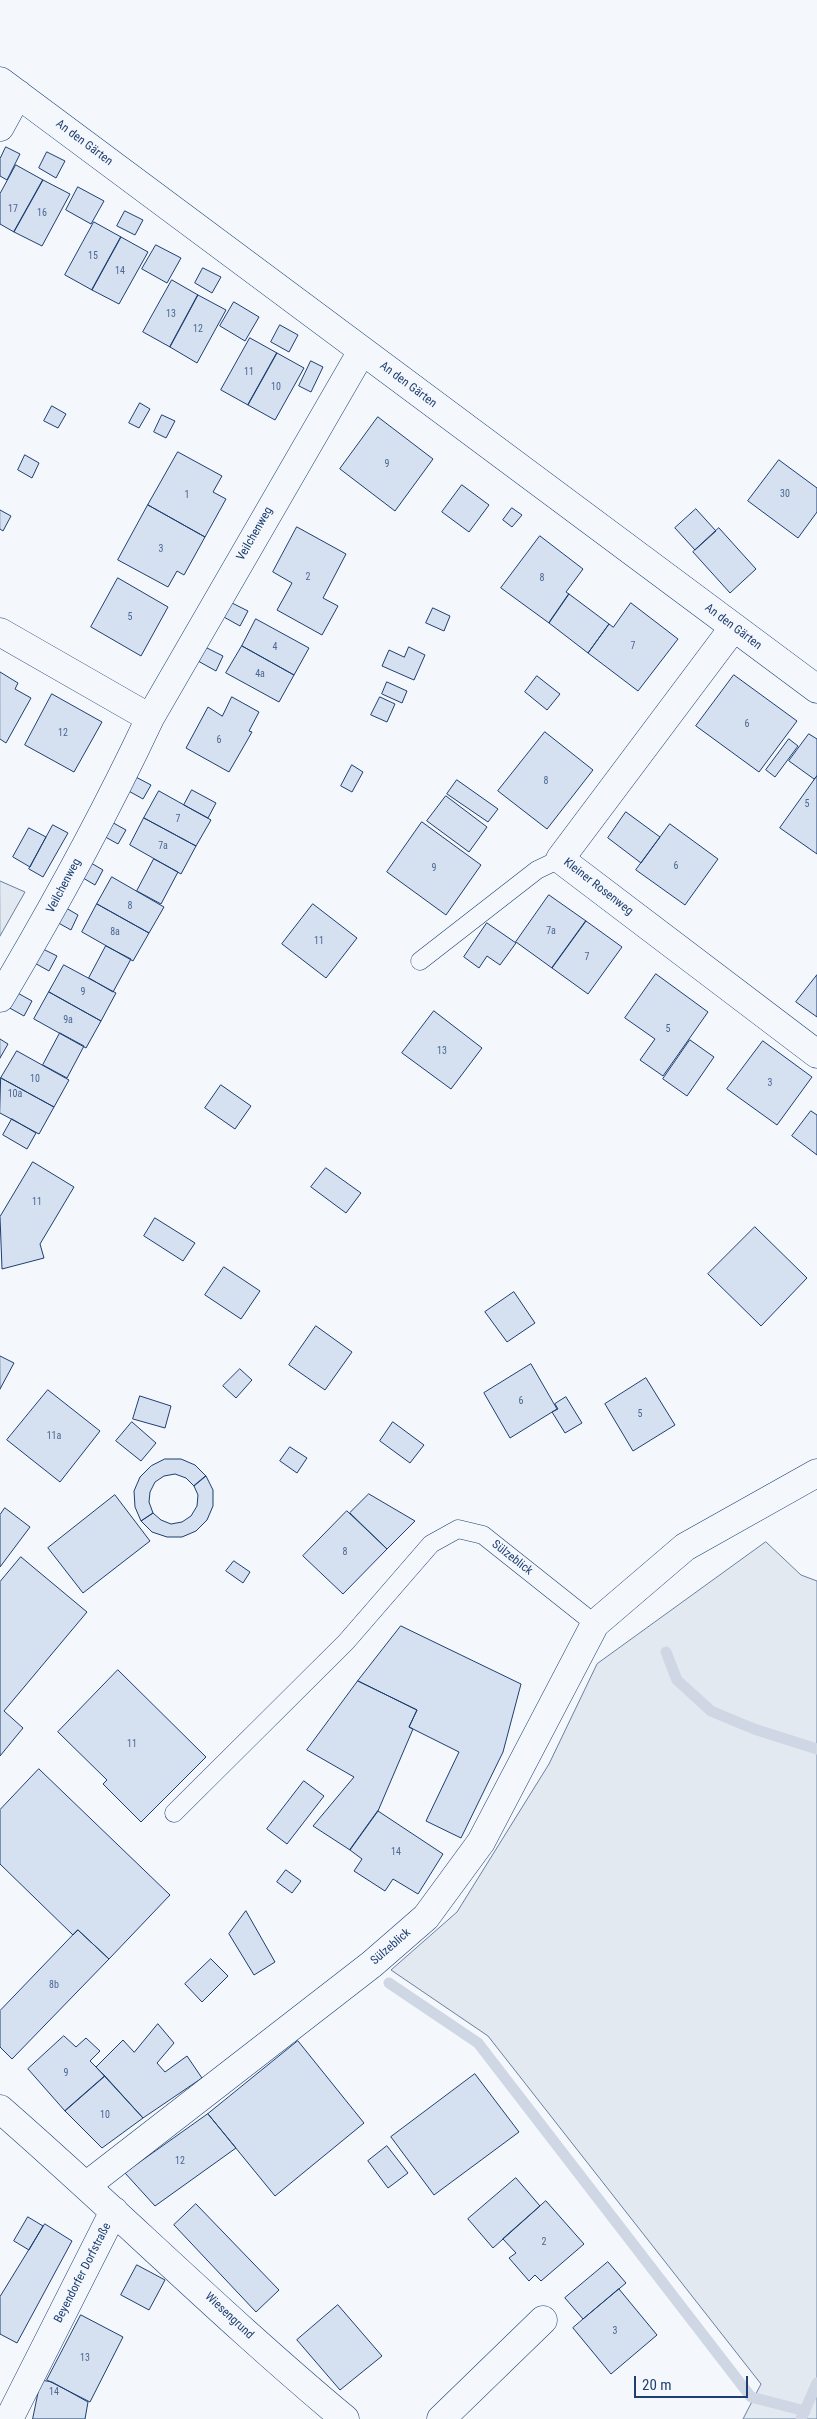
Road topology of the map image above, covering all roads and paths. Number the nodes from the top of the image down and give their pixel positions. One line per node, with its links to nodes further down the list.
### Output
1 (9, 88): 2 (street); 3 (street, An den Gärten)
2 (0, 127)
3 (362, 351): 4 (street, An den Gärten); 7 (street, Veilchenweg)
4 (734, 627): 6 (street, An den Gärten); 8 (street, Kleiner Rosenweg)
5 (0, 632): 7 (street)
6 (817, 689)
7 (150, 718): 10 (street, Veilchenweg)
8 (560, 859): 9 (lane); 11 (street, Kleiner Rosenweg)
9 (420, 961)
10 (0, 998)
11 (817, 1054)
12 (817, 1473): 13 (street, Sülzeblick)
13 (595, 1624): 14 (lane, Sülzeblick); 16 (street, Sülzeblick)
14 (174, 1813)
15 (0, 2109): 16 (street, Beyendorfer Dorfstraße)
16 (87, 2185): 17 (street, Beyendorfer Dorfstraße)
17 (114, 2211): 19 (street, Beyendorfer Dorfstraße); 20 (street, Wiesengrund)
18 (543, 2320): 21 (street)
19 (9, 2419)
20 (345, 2419)
21 (441, 2419)

